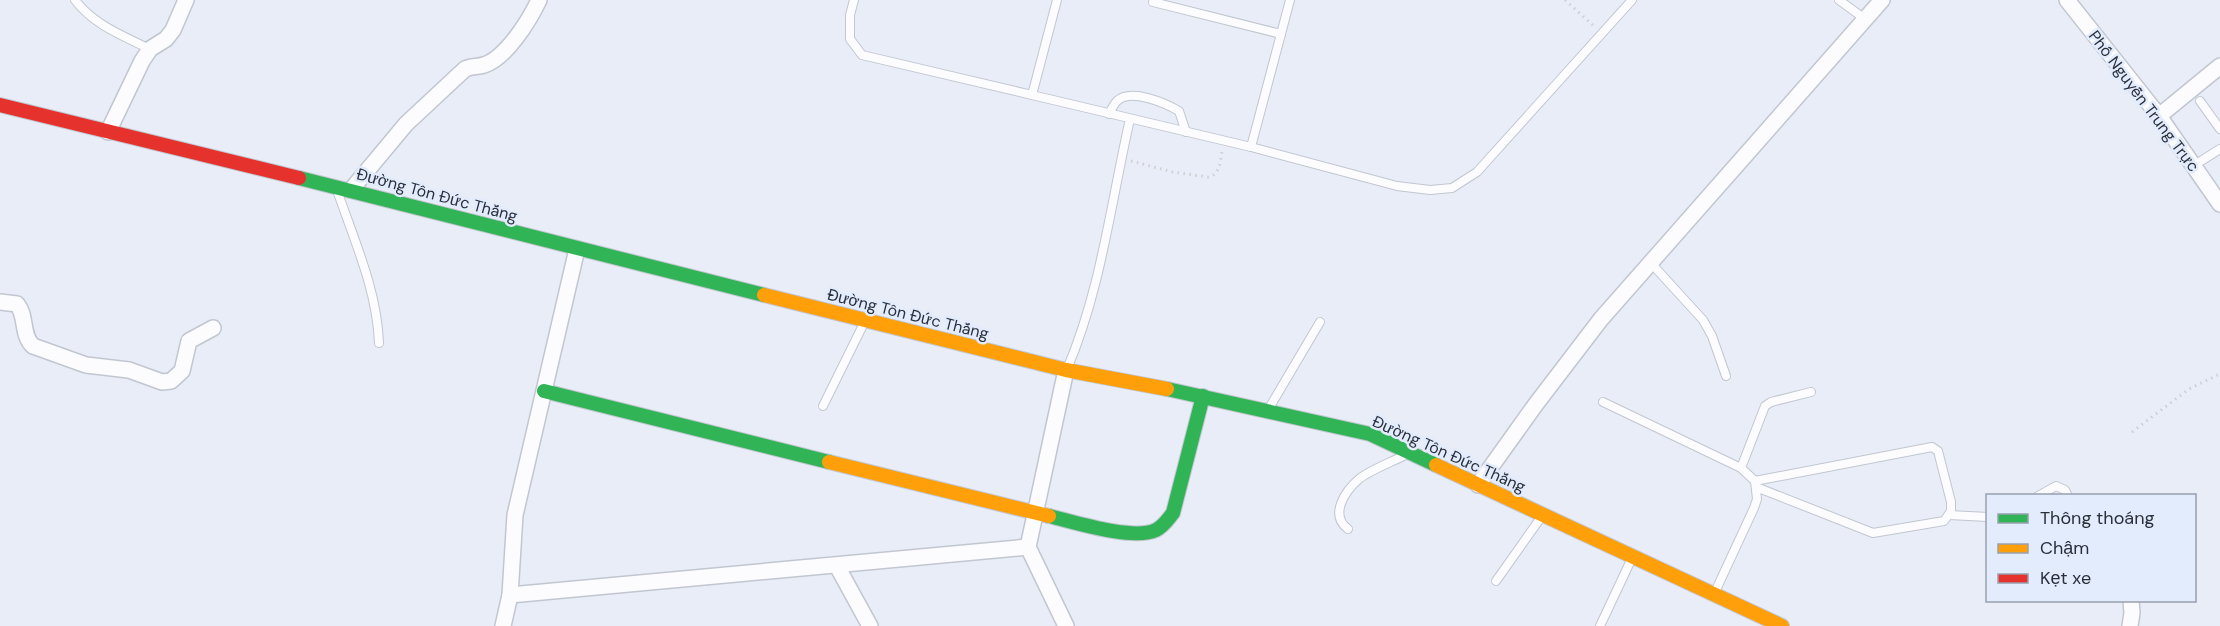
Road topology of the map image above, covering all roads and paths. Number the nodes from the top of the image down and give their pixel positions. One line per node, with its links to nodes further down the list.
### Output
1 (75, 0): 16 (lane)
2 (186, 0): 16 (street)
3 (539, 0): 32 (street)
4 (854, 0): 18 (lane)
5 (1057, 0): 18 (lane)
6 (1290, 0): 15 (lane)
7 (1565, 0): 14 (path)
8 (1632, 0): 14 (lane)
9 (1839, 0): 13 (lane)
10 (1882, 0): 13 (street)
11 (2067, 0): 22 (street, Phố Nguyễn Trung Trực)
12 (1153, 2): 15 (lane)
13 (1865, 19): 35 (street)
14 (1602, 33): 28 (lane)
15 (1281, 34): 28 (lane)
16 (150, 49): 25 (street)
17 (2219, 69): 22 (street)
18 (1032, 95): 21 (lane)
19 (2200, 101): 24 (lane)
20 (0, 105): 25 (main road, Đường Tôn Đức Thắng)
21 (1109, 114): 23 (lane); 26 (lane)
22 (2159, 116): 31 (street, Phố Nguyễn Trung Trực)
23 (1130, 119): 26 (lane); 30 (lane)
24 (2220, 129)
25 (108, 132): 32 (main road, Đường Tôn Đức Thắng)
26 (1186, 132): 27 (lane)
27 (1224, 141): 28 (lane); 30 (path)
28 (1251, 147)
29 (2220, 149): 31 (lane)
30 (1121, 159): 41 (lane)
31 (2193, 166): 33 (street, Phố Nguyễn Trung Trực)
32 (343, 188): 34 (main road, Đường Tôn Đức Thắng); 40 (lane)
33 (2220, 204)
34 (577, 249): 37 (main road, Đường Tôn Đức Thắng); 44 (street)
35 (1650, 262): 43 (lane); 54 (street)
36 (0, 302): 39 (street)
37 (865, 321): 41 (main road, Đường Tôn Đức Thắng); 48 (lane)
38 (1320, 322): 49 (lane)
39 (213, 328)
40 (379, 343)
41 (1066, 370): 46 (main road, Đường Tôn Đức Thắng); 57 (street)
42 (2220, 374): 50 (path)
43 (1726, 376)
44 (544, 391): 57 (main road); 66 (street)
45 (1811, 392): 52 (lane)
46 (1203, 396): 49 (main road, Đường Tôn Đức Thắng); 57 (main road)
47 (1602, 402): 52 (lane)
48 (823, 406)
49 (1267, 411): 51 (main road, Đường Tôn Đức Thắng)
50 (2132, 432)
51 (1409, 453): 54 (main road, Đường Tôn Đức Thắng); 61 (lane)
52 (1741, 468): 53 (lane)
53 (1756, 484): 59 (lane); 59 (lane); 67 (lane)
54 (1478, 485): 58 (main road, Đường Tôn Đức Thắng)
55 (2040, 494): 56 (lane)
56 (2067, 494)
57 (1036, 513): 62 (street)
58 (1543, 515): 63 (main road, Đường Tôn Đức Thắng); 65 (lane)
59 (1949, 515): 60 (lane)
60 (1986, 517)
61 (1348, 529)
62 (1028, 547): 64 (street); 71 (street)
63 (1632, 556): 67 (main road, Đường Tôn Đức Thắng); 72 (lane)
64 (837, 566): 66 (street); 70 (street)
65 (1496, 581)
66 (510, 595): 69 (street)
67 (1714, 595): 73 (main road, Đường Tôn Đức Thắng)
68 (2131, 602): 74 (street)
69 (504, 626)
70 (870, 626)
71 (1066, 626)
72 (1600, 626)
73 (1782, 626)
74 (2130, 626)

